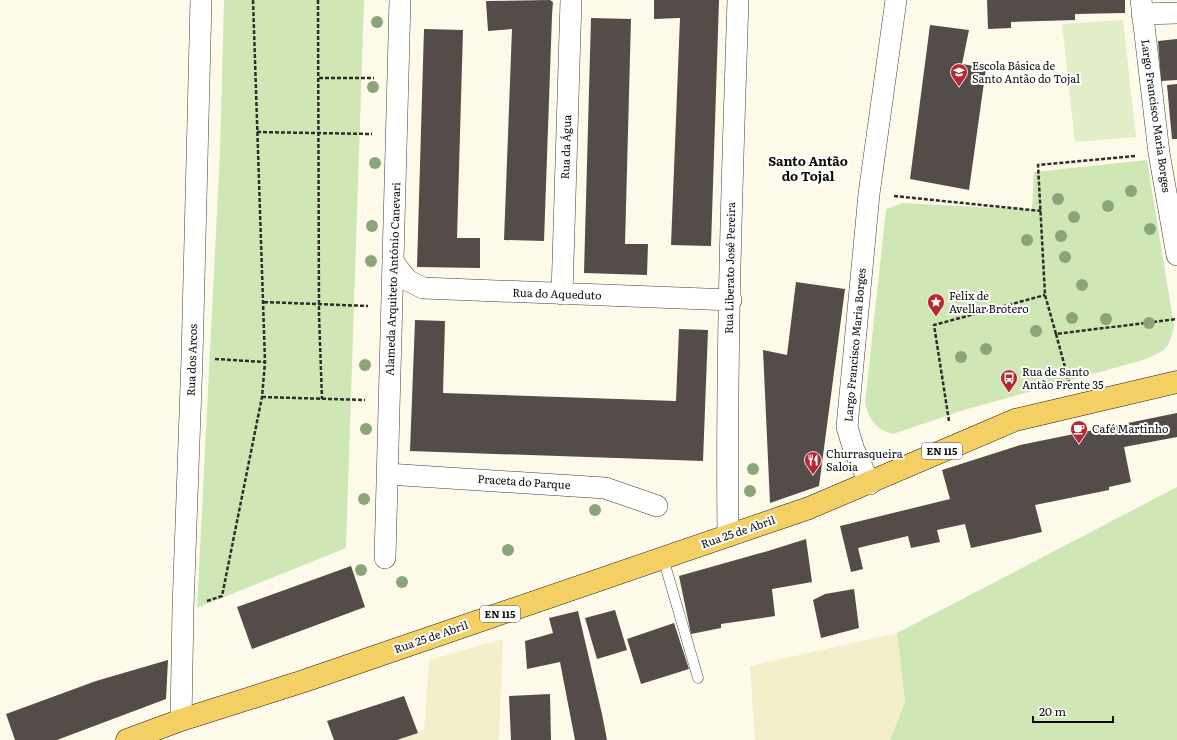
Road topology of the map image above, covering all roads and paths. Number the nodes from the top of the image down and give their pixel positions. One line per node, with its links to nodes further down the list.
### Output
1 (201, 0): 28 (street, Rua dos Arcos)
2 (253, 0): 12 (path)
3 (318, 0): 10 (path)
4 (400, 0): 11 (street, Alameda Arquiteto António Canevari)
5 (571, 0): 20 (street, Rua da Água)
6 (738, 0): 22 (street, Rua Liberato José Pereira)
7 (896, 0): 16 (street, Largo Francisco Maria Borges)
8 (1141, 7): 9 (street); 15 (street, Largo Francisco Maria Borges)
9 (1177, 13)
10 (318, 78): 11 (path); 13 (path)
11 (399, 79): 14 (street, Alameda Arquiteto António Canevari)
12 (257, 132): 13 (path); 23 (path)
13 (319, 133): 14 (path); 24 (path)
14 (397, 135): 19 (street, Alameda Arquiteto António Canevari)
15 (1159, 153): 17 (path); 18 (street, Largo Francisco Maria Borges)
16 (869, 194): 17 (path); 37 (street, Largo Francisco Maria Borges)
17 (1041, 211): 21 (path)
18 (1177, 255)
19 (394, 263): 20 (street, Rua do Aqueduto); 25 (street, Alameda Arquiteto António Canevari)
20 (562, 294): 22 (street, Rua do Aqueduto)
21 (1045, 295): 27 (path); 35 (path)
22 (731, 300): 39 (street, Rua Liberato José Pereira)
23 (264, 302): 24 (path); 29 (path)
24 (319, 305): 25 (path); 32 (path)
25 (392, 307): 33 (street, Alameda Arquiteto António Canevari)
26 (1177, 319): 27 (path)
27 (1056, 334): 34 (path)
28 (192, 358): 29 (path); 42 (street, Rua dos Arcos)
29 (265, 362): 31 (path)
30 (1177, 382): 34 (main road, EN 115)
31 (262, 397): 32 (path); 42 (path)
32 (322, 399): 33 (path)
33 (390, 400): 36 (street, Alameda Arquiteto António Canevari)
34 (1075, 406): 35 (main road, EN 115)
35 (952, 446): 37 (main road, EN 115)
36 (387, 474): 38 (street, Praceta do Parque); 40 (street, Alameda Arquiteto António Canevari)
37 (870, 484): 39 (main road, Rua 25 de Abril / EN 115)
38 (657, 506)
39 (728, 536): 41 (main road, Rua 25 de Abril / EN 115)
40 (385, 558)
41 (663, 558): 43 (lane); 44 (main road, Rua 25 de Abril / EN 115)
42 (183, 608): 44 (street, Rua dos Arcos)
43 (698, 678)
44 (181, 720): 45 (main road, Rua 25 de Abril / EN 115)
45 (127, 740)

